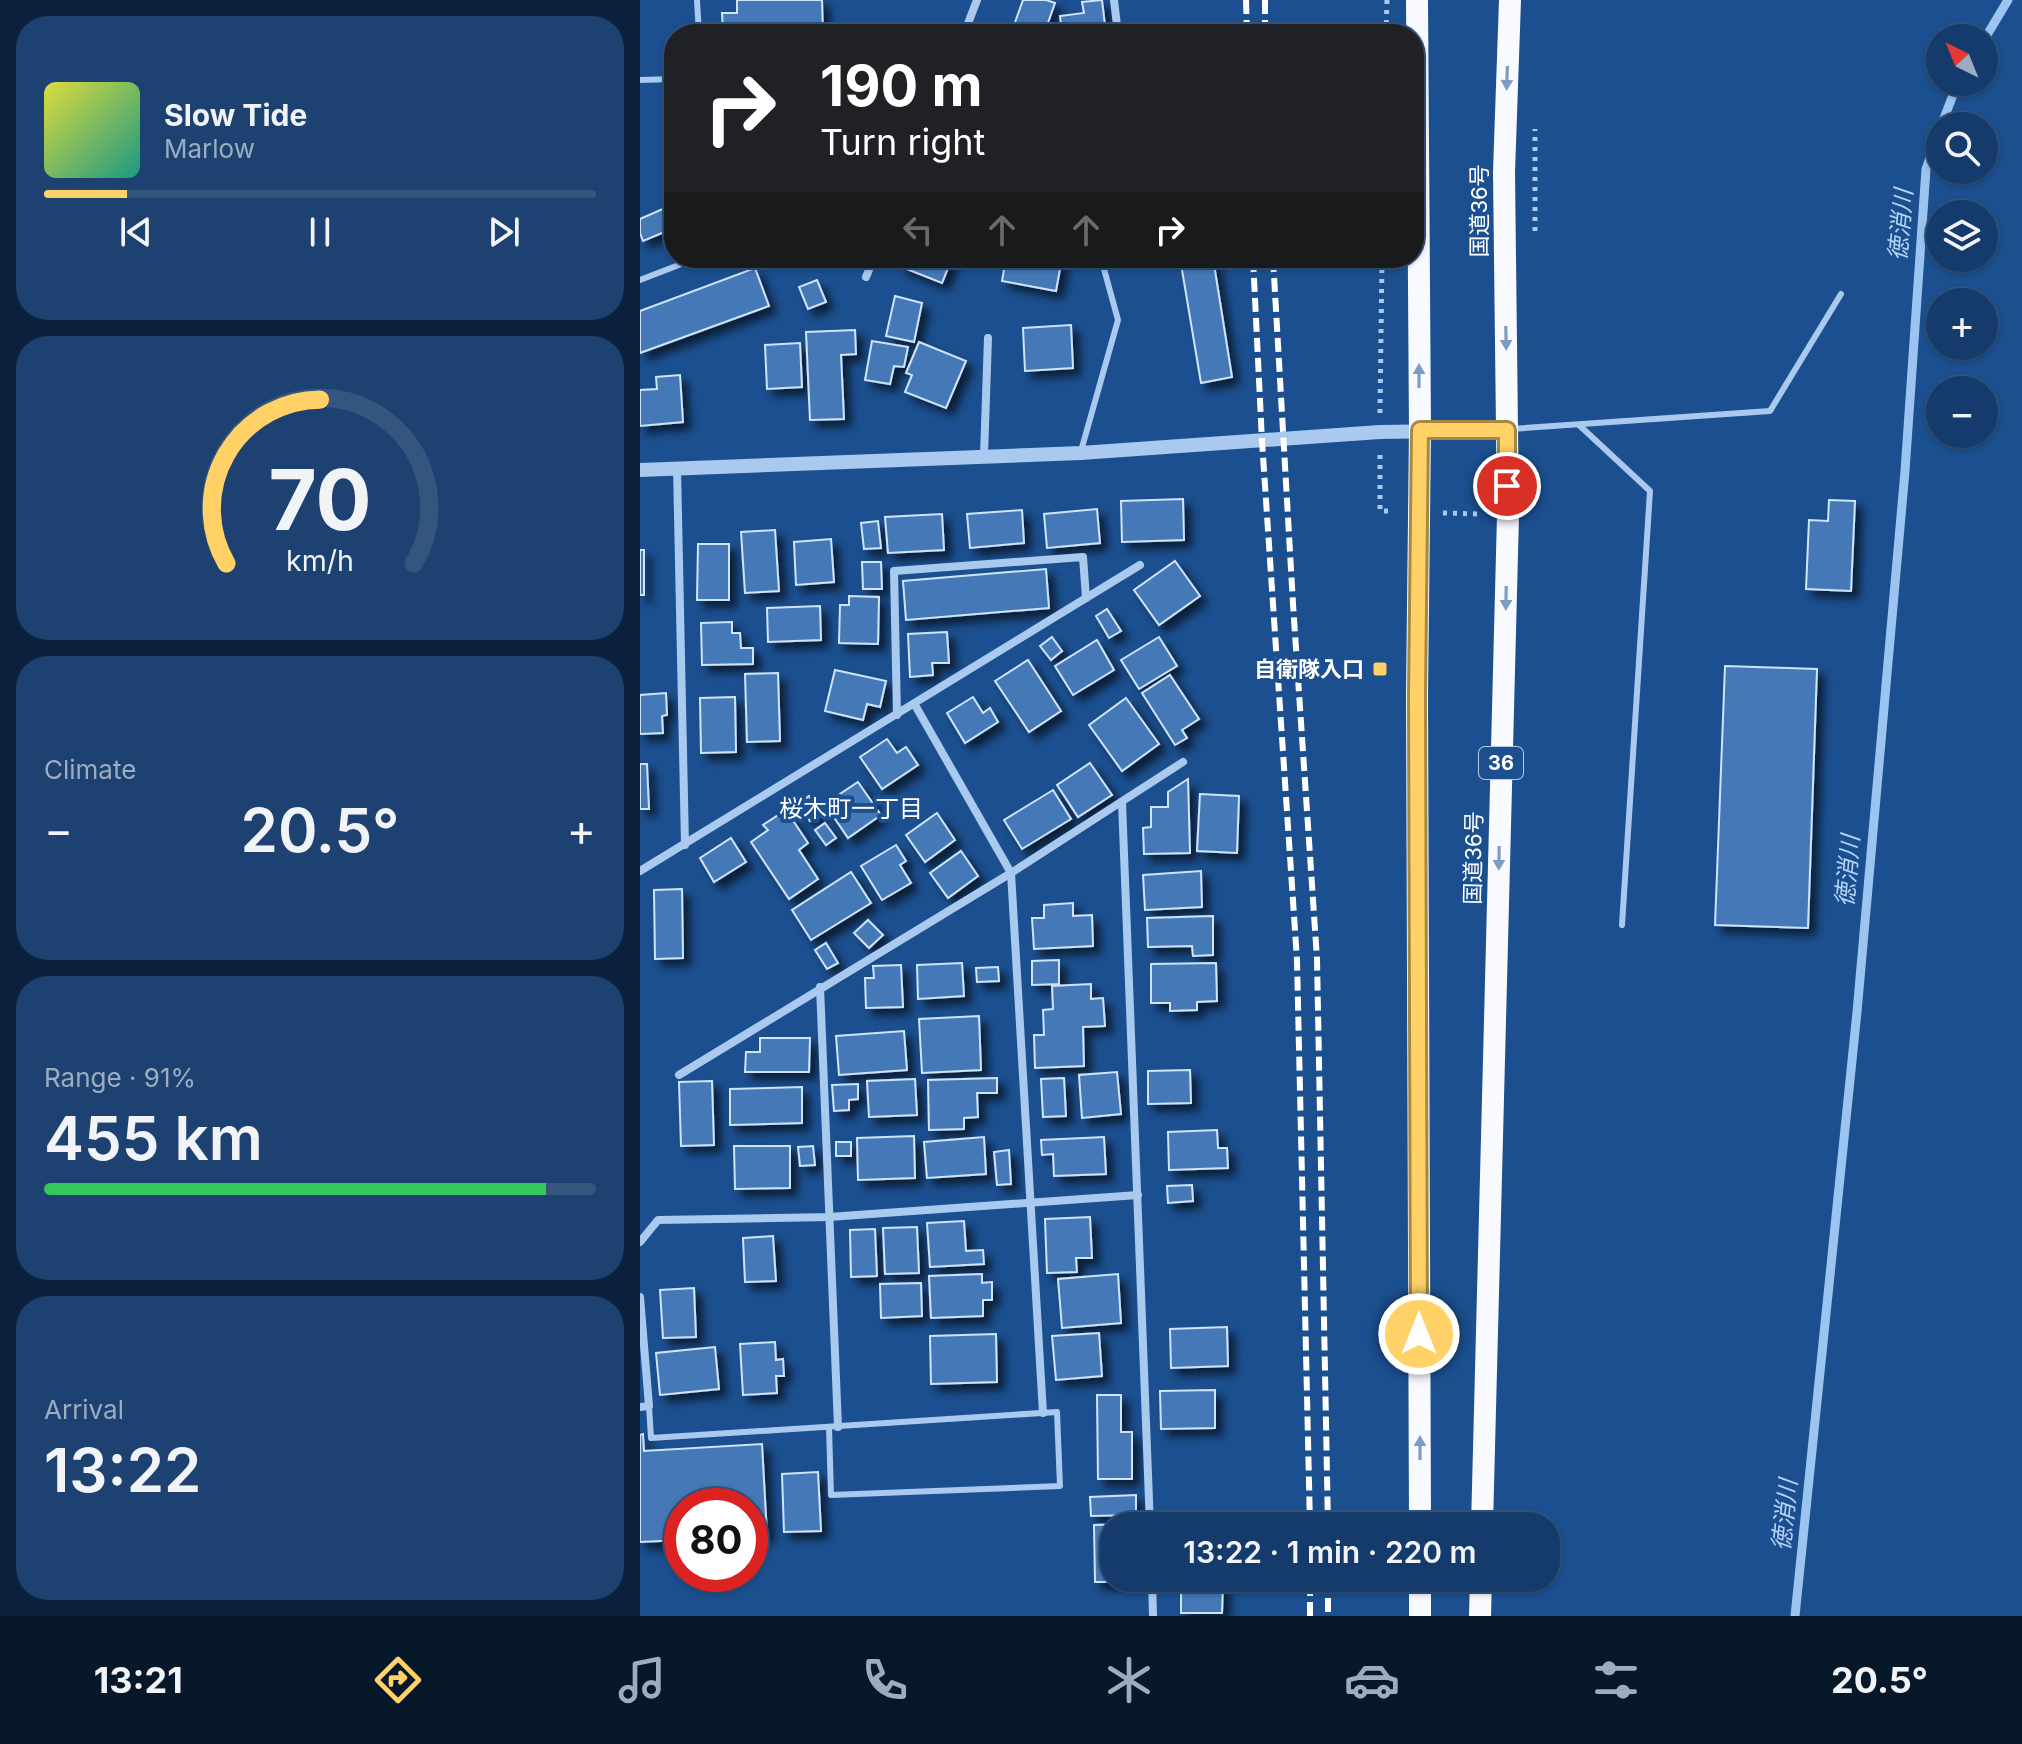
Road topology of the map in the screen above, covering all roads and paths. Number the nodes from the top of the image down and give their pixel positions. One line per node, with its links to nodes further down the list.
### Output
1 (697, 0): 7 (lane)
2 (977, 0): 8 (street)
3 (1114, 0): 9 (street)
4 (1387, 0): 10 (path)
5 (1417, 0): 11 (highway, one-way to 5)
6 (1510, 0): 24 (highway, 国道36号 / 36, one-way to 24)
7 (698, 24)
8 (968, 24)
9 (1117, 24)
10 (1386, 24)
11 (1417, 24)
12 (664, 79): 13 (lane)
13 (640, 80)
14 (671, 268): 19 (lane)
15 (870, 268): 18 (street)
16 (1104, 268): 25 (lane)
17 (1419, 268): 23 (highway, one-way to 17)
18 (866, 277)
19 (640, 280)
20 (1841, 294): 22 (lane)
21 (988, 338): 26 (street)
22 (1579, 425): 24 (lane); 38 (lane)
23 (1420, 430): 24 (street); 25 (street); 50 (highway, one-way to 23)
24 (1507, 430): 51 (highway, 国道36号 / 36, one-way to 51)
25 (1081, 453): 26 (street)
26 (984, 455): 27 (street)
27 (677, 468): 28 (street); 35 (street)
28 (640, 470)
29 (1140, 565): 30 (street)
30 (1086, 598): 31 (street); 32 (street)
31 (915, 705): 32 (street); 37 (street)
32 (897, 715): 35 (street)
33 (1183, 762): 34 (street)
34 (1122, 802): 37 (street); 41 (street)
35 (685, 845): 36 (street)
36 (640, 871)
37 (1011, 873): 39 (street); 42 (street)
38 (1622, 925)
39 (820, 987): 40 (street); 43 (street)
40 (679, 1075)
41 (1138, 1195): 42 (street); 49 (street)
42 (1029, 1202): 43 (street); 47 (street)
43 (829, 1217): 44 (street); 48 (street)
44 (640, 1242)
45 (640, 1297): 46 (street)
46 (644, 1407): 48 (lane)
47 (1043, 1413): 48 (lane); 48 (lane)
48 (833, 1427)
49 (1149, 1512)
50 (1420, 1512)
51 (1482, 1512)
52 (1152, 1592): 55 (street)
53 (1420, 1592): 56 (highway)
54 (1481, 1592): 57 (highway)
55 (1153, 1616)
56 (1420, 1616)
57 (1480, 1616)

